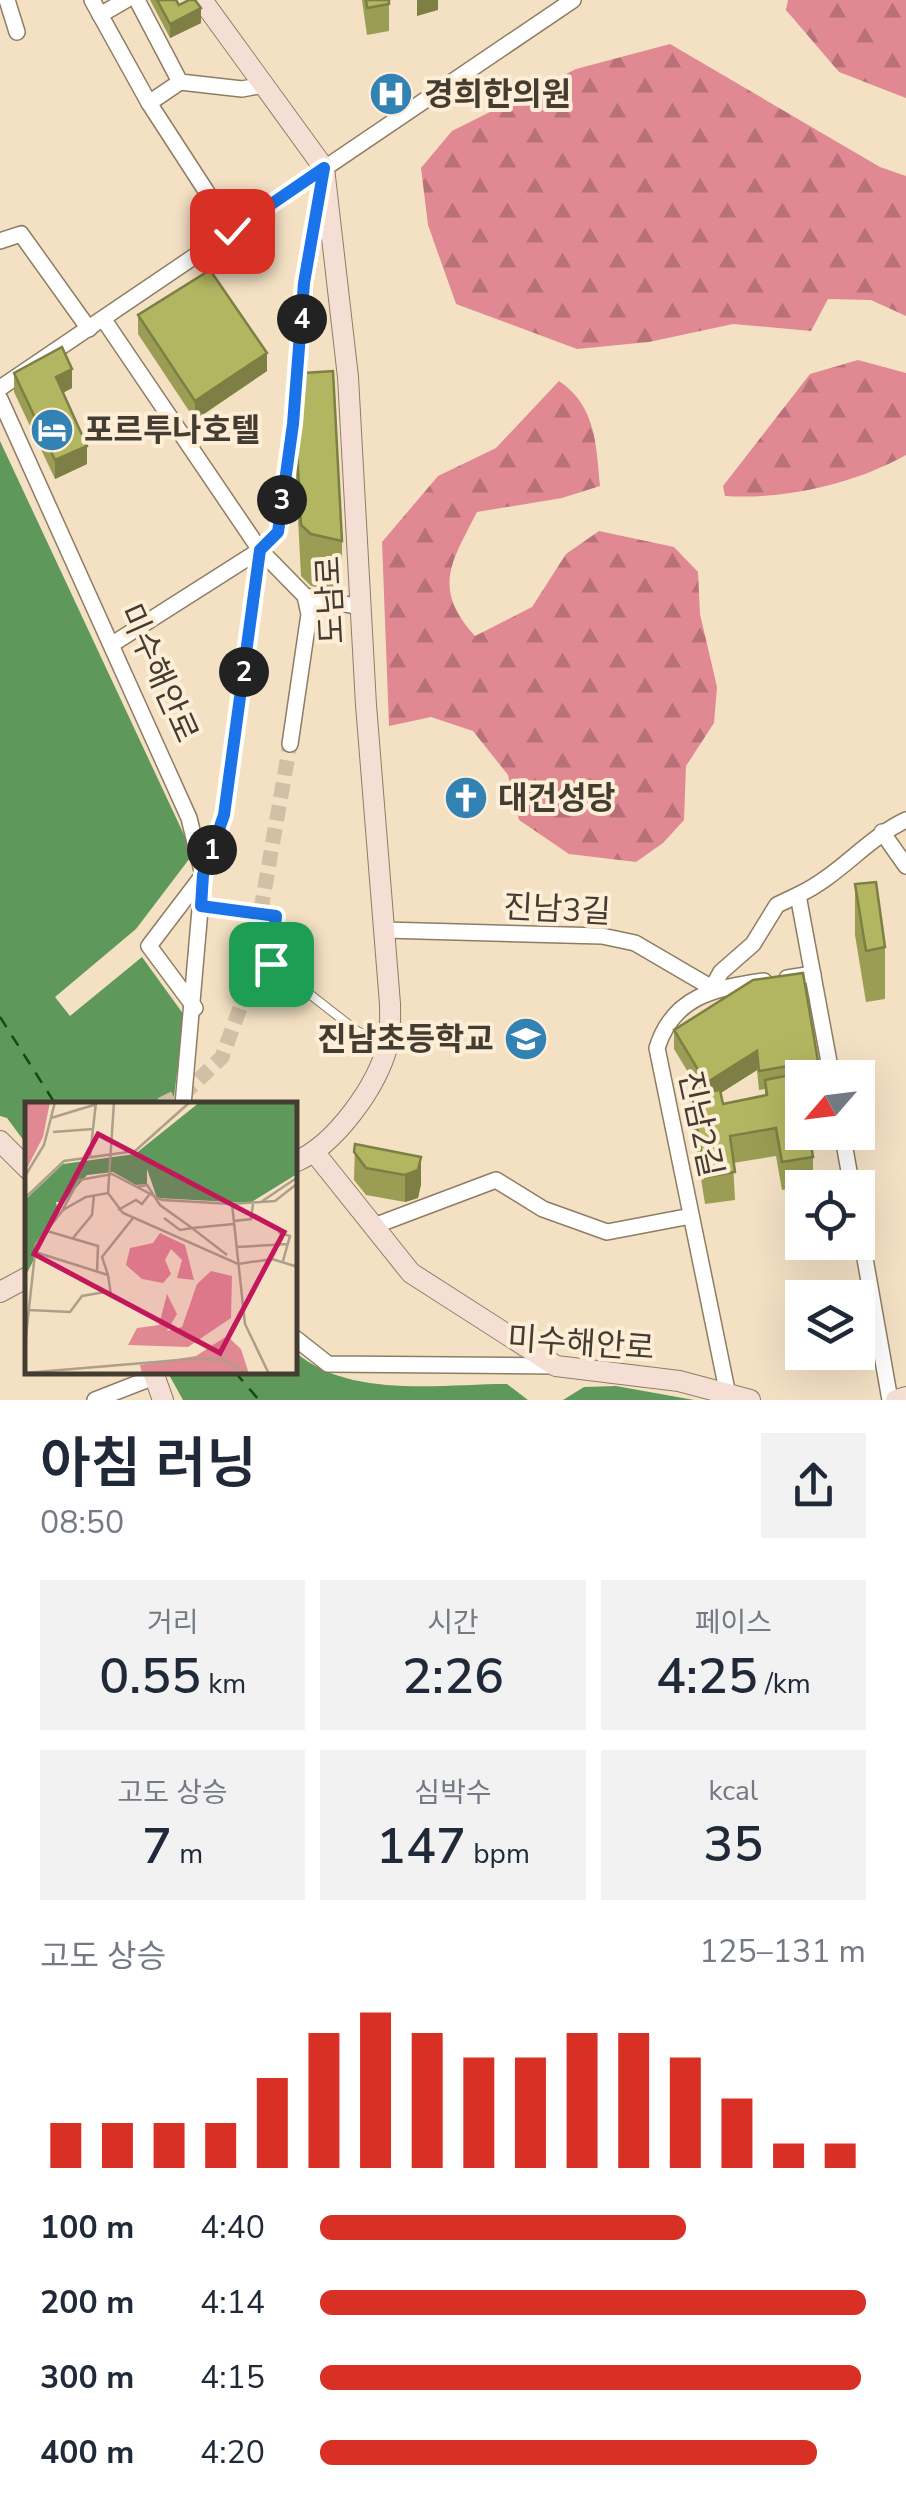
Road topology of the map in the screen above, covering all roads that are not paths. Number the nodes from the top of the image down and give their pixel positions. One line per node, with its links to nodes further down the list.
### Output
1 (7, 0): 7 (street)
2 (126, 0): 6 (street)
3 (137, 0): 8 (street)
4 (202, 0): 9 (main road, 도남로)
5 (574, 0): 11 (street)
6 (96, 7): 10 (street)
7 (17, 32)
8 (180, 82): 9 (street); 10 (street)
9 (264, 84): 11 (main road, 도남로)
10 (149, 104): 12 (street)
11 (324, 168): 12 (street); 18 (street); 20 (main road, 도남로)
12 (232, 231): 14 (street)
13 (0, 241): 15 (street)
14 (104, 320): 15 (street); 18 (street)
15 (89, 329): 16 (street)
16 (0, 388)
17 (0, 398): 21 (street, 미수해안로)
18 (260, 550): 19 (street); 21 (street); 26 (street)
19 (306, 596): 20 (street); 22 (street)
20 (360, 607): 29 (main road, 도남로)
21 (114, 643): 26 (street, 미수해안로)
22 (290, 744)
23 (906, 820): 24 (street)
24 (882, 832): 25 (street); 27 (street)
25 (906, 866)
26 (203, 875): 28 (street, 미수해안로); 32 (street)
27 (798, 896): 30 (street); 31 (street)
28 (201, 906): 32 (street, 미수해안로); 33 (lane)
29 (385, 930): 31 (street, 진남3길); 33 (main road, 도남로)
30 (813, 974): 31 (street, 진남2길); 34 (street)
31 (712, 988): 39 (street, 진남2길)
32 (195, 1008): 35 (street, 미수해안로)
33 (388, 1044): 37 (main road, 도남로)
34 (829, 1060)
35 (183, 1102)
36 (0, 1141): 38 (main road)
37 (305, 1158): 40 (main road)
38 (25, 1166)
39 (691, 1216): 40 (street); 48 (street, 진남2길)
40 (374, 1226): 45 (main road)
41 (866, 1260): 53 (street)
42 (24, 1279): 43 (main road)
43 (0, 1292)
44 (298, 1340): 45 (street, 미수해안로)
45 (556, 1366): 48 (main road, 미수해안로)
46 (151, 1375): 50 (street)
47 (153, 1375): 51 (main road)
48 (728, 1395): 52 (main road, 미수해안로)
49 (906, 1397): 53 (main road)
50 (96, 1400)
51 (163, 1400)
52 (750, 1400)
53 (893, 1400)

